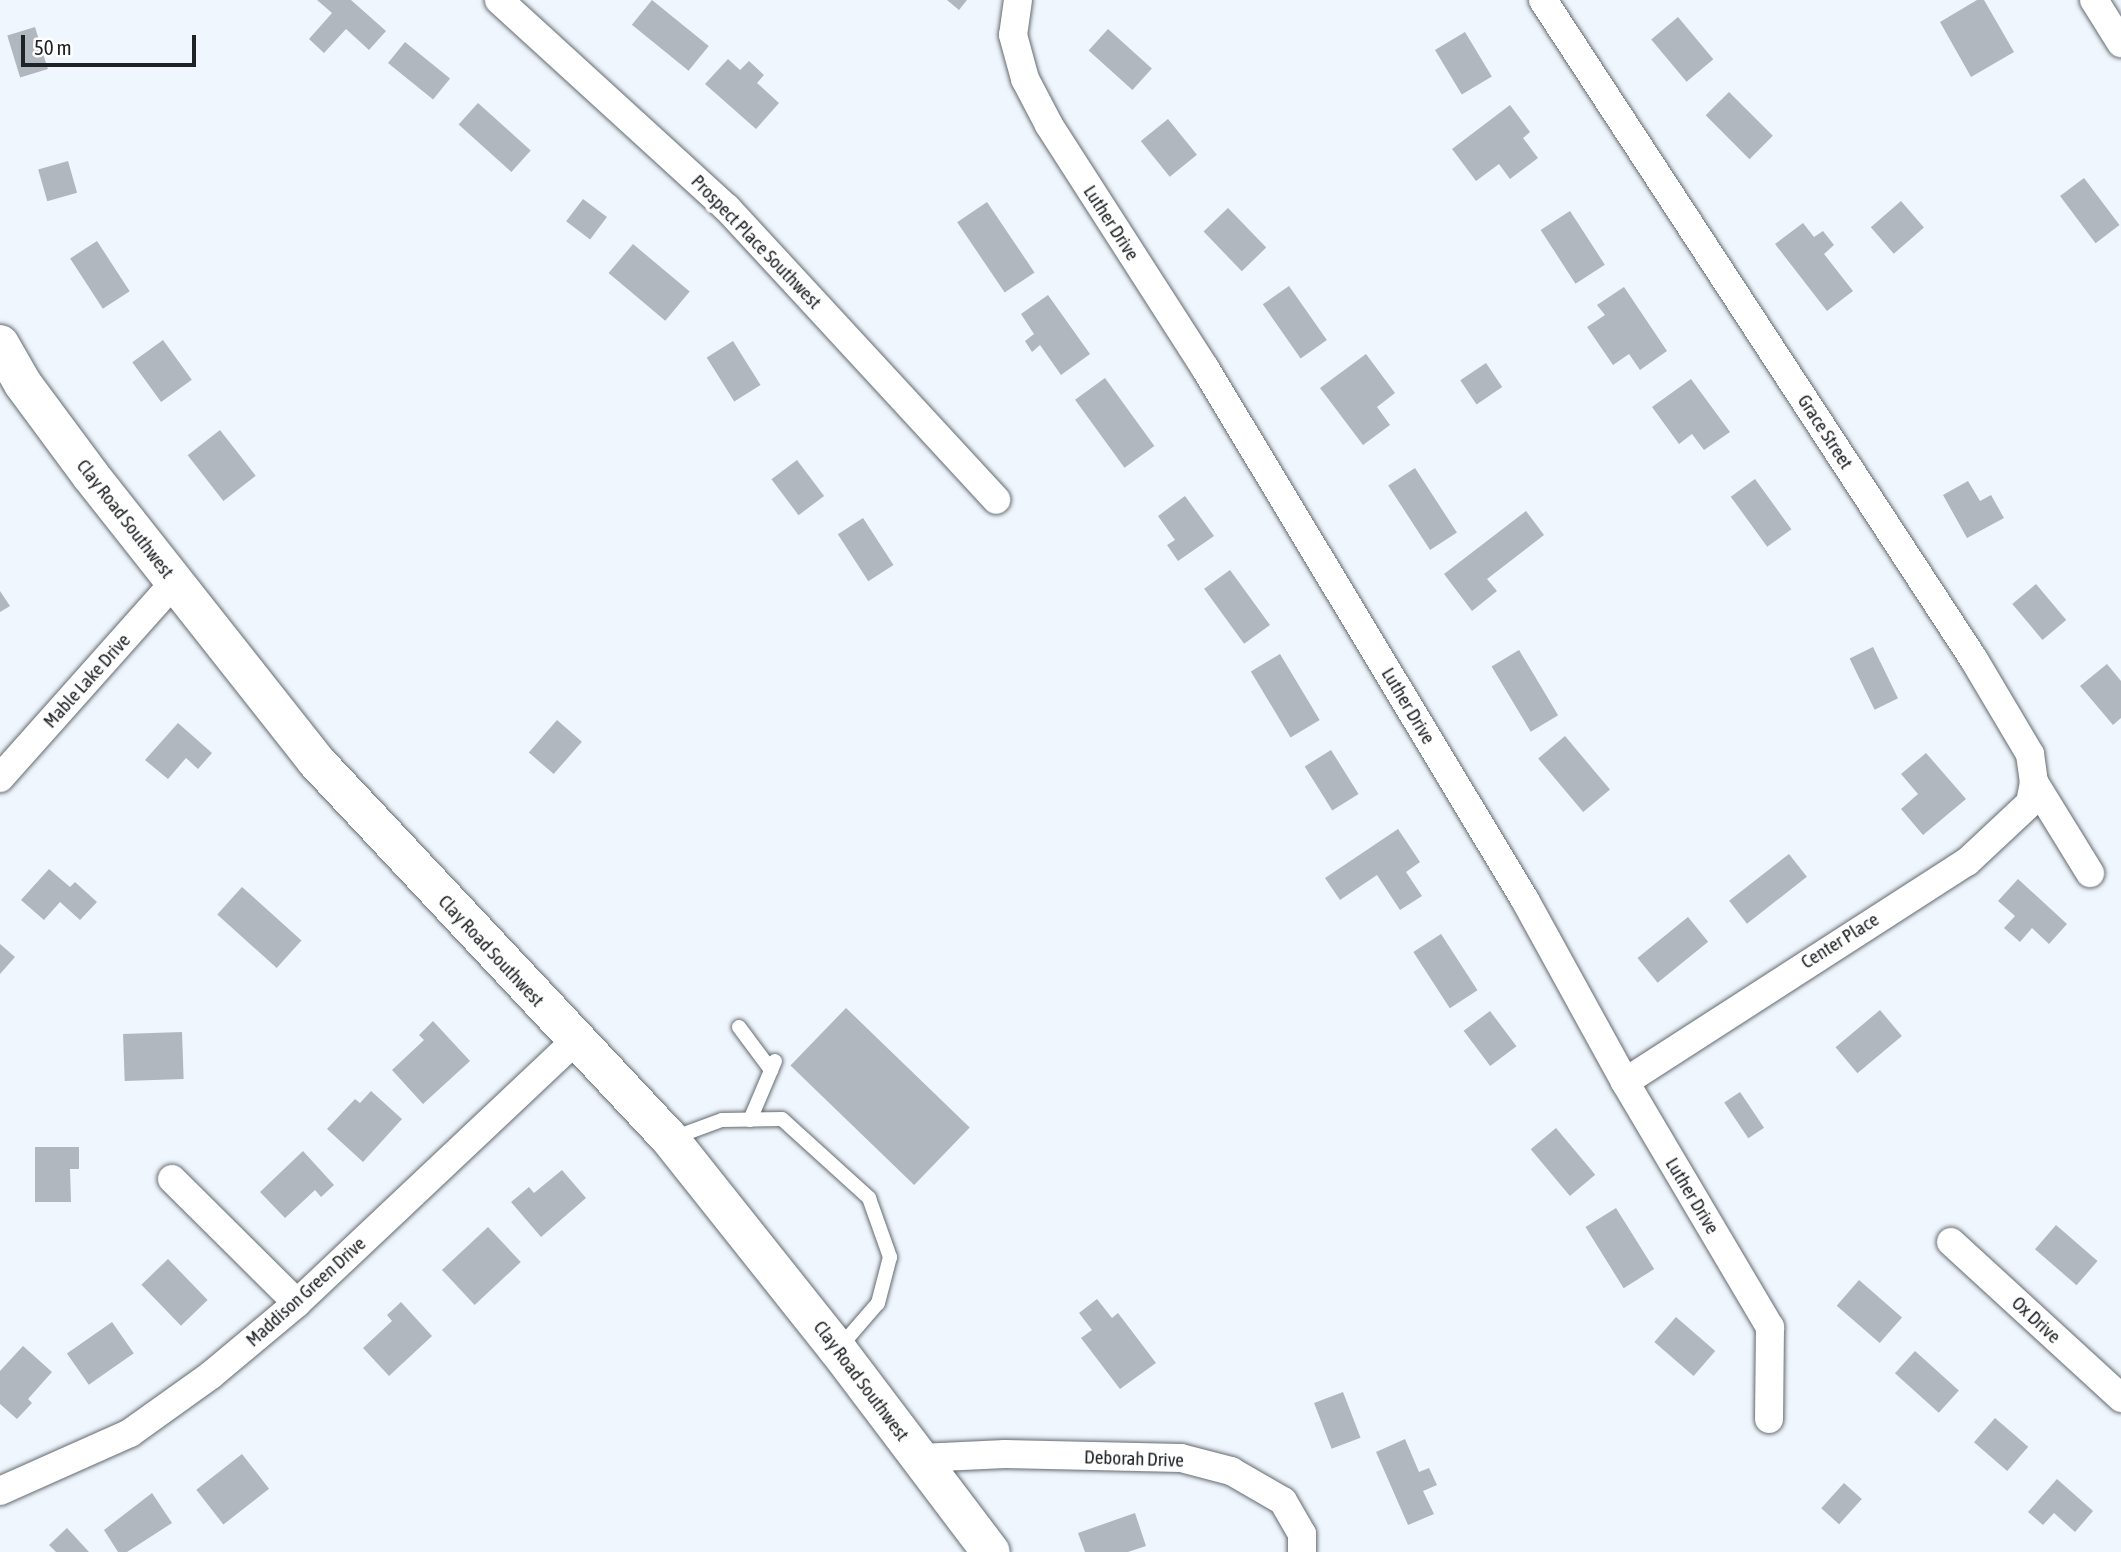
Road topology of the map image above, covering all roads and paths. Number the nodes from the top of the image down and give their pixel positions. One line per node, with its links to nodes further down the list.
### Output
1 (499, 0): 7 (street, Prospect Place Southwest)
2 (1543, 0): 10 (street, Grace Street)
3 (2094, 0): 5 (street)
4 (1016, 2): 14 (street, Luther Drive)
5 (2121, 43)
6 (0, 344): 8 (street, Clay Road Southwest)
7 (996, 500)
8 (174, 583): 9 (street, Mable Lake Drive); 13 (street, Clay Road Southwest)
9 (0, 778)
10 (2034, 782): 11 (street, Grace Street); 14 (street, Center Place)
11 (2090, 873)
12 (739, 1027): 15 (lane)
13 (575, 1041): 16 (street, Clay Road Southwest); 19 (street, Maddison Green Drive)
14 (1625, 1082): 22 (street, Luther Drive)
15 (750, 1120): 16 (lane); 20 (lane)
16 (670, 1139): 20 (street, Clay Road Southwest)
17 (172, 1179): 19 (street)
18 (1951, 1242): 21 (street, Ox Drive)
19 (297, 1303): 24 (street, Maddison Green Drive)
20 (838, 1350): 23 (street, Clay Road Southwest)
21 (2121, 1398)
22 (1769, 1419)
23 (920, 1458): 25 (street, Clay Road Southwest); 26 (street, Deborah Drive)
24 (0, 1491)
25 (991, 1552)
26 (1302, 1552)

